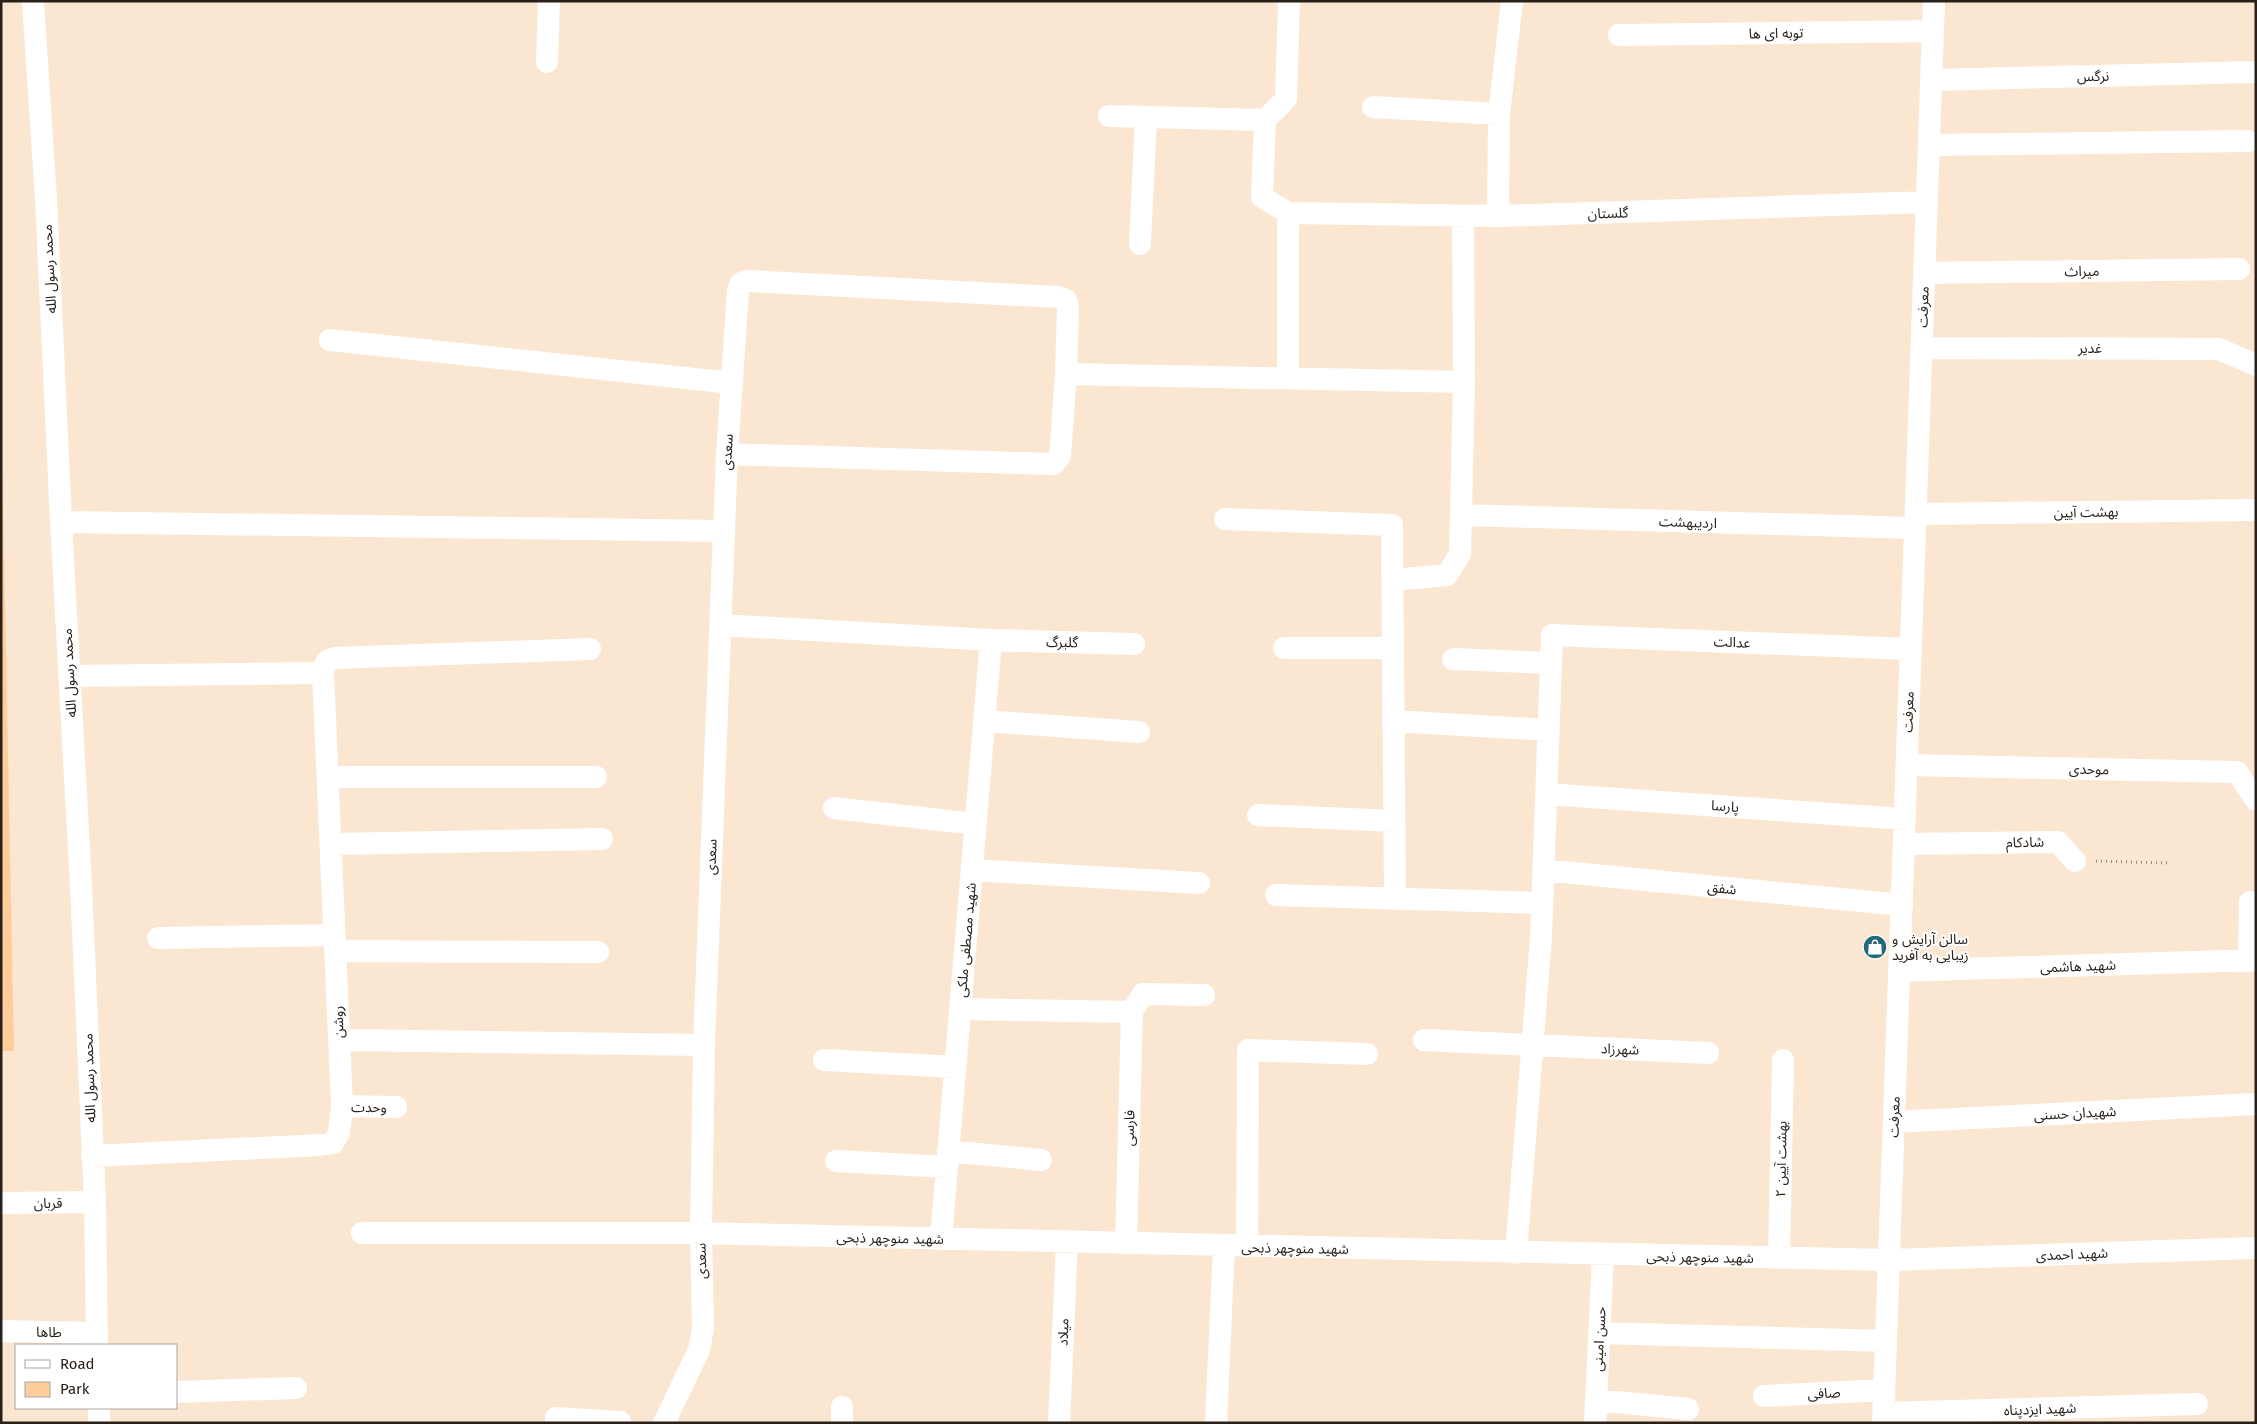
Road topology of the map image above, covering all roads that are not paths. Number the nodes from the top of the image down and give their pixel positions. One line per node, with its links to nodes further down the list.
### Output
1 (33, 1): 37 (street, محمد رسول الله)
2 (549, 1): 8 (street)
3 (1289, 1): 15 (street)
4 (1512, 1): 12 (street)
5 (1934, 1): 6 (street, معرفت)
6 (1933, 32): 7 (street, توبه ای ها); 10 (street, معرفت)
7 (1619, 35)
8 (547, 62)
9 (2256, 72): 10 (street, نرگس)
10 (1931, 80): 17 (street, معرفت)
11 (1374, 107): 12 (street)
12 (1499, 114): 21 (street)
13 (1109, 116): 14 (street)
14 (1146, 117): 15 (street); 22 (street)
15 (1265, 120): 19 (street)
16 (2248, 141): 17 (street)
17 (1929, 145): 18 (street, معرفت)
18 (1927, 202): 21 (street, گلستان); 24 (street, معرفت)
19 (1288, 213): 20 (street, گلستان); 29 (street)
20 (1463, 216): 21 (street, گلستان); 30 (street)
21 (1498, 216)
22 (1140, 244)
23 (2239, 269): 24 (street, میراث)
24 (1924, 273): 26 (street, معرفت)
25 (330, 340): 31 (street)
26 (1922, 348): 27 (street, غدیر); 36 (street, معرفت)
27 (2256, 365)
28 (1066, 374): 29 (street); 31 (street, سعدی); 32 (street)
29 (1288, 379): 30 (street)
30 (1464, 382): 34 (street)
31 (732, 383): 32 (street, سعدی)
32 (727, 454): 38 (street, سعدی)
33 (2256, 510): 36 (street, بهشت آیین)
34 (1461, 515): 36 (street, اردیبهشت); 39 (street)
35 (1225, 519): 39 (street)
36 (1915, 521): 46 (street, معرفت)
37 (61, 522): 38 (street); 50 (street, محمد رسول الله)
38 (724, 531): 40 (street, سعدی)
39 (1393, 580): 44 (street)
40 (720, 625): 41 (street, گلبرگ); 87 (street, سعدی)
41 (991, 640): 42 (street, گلبرگ); 51 (street, شهید مصطفی ملکی)
42 (1134, 644)
43 (1284, 648): 44 (street)
44 (1393, 648): 52 (street)
45 (590, 649): 49 (street)
46 (1911, 649): 48 (street, عدالت); 55 (street, معرفت)
47 (1453, 659): 48 (street)
48 (1551, 663): 53 (street)
49 (325, 667): 50 (street); 56 (street, روشن)
50 (70, 676): 98 (street, محمد رسول الله)
51 (984, 721): 54 (street); 64 (street, شهید مصطفی ملکی)
52 (1393, 721): 53 (street); 63 (street)
53 (1548, 730): 58 (street)
54 (1139, 732)
55 (1907, 765): 59 (street, موحدی); 62 (street, معرفت)
56 (328, 777): 57 (street); 66 (street, روشن)
57 (596, 777)
58 (1546, 794): 62 (street, پارسا); 70 (street)
59 (2256, 800)
60 (834, 808): 64 (street)
61 (1258, 815): 63 (street)
62 (1905, 819): 67 (street, معرفت)
63 (1394, 821): 73 (street)
64 (976, 824): 69 (street, شهید مصطفی ملکی)
65 (602, 839): 66 (street)
66 (331, 844): 78 (street, روشن)
67 (1904, 844): 68 (street, شادکام); 76 (street, معرفت)
68 (2075, 861)
69 (972, 870): 71 (street); 83 (street, شهید مصطفی ملکی)
70 (1543, 870): 75 (street); 76 (street, شفق)
71 (1199, 883)
72 (1276, 895): 73 (street)
73 (1395, 899): 75 (street)
74 (2250, 902): 80 (street)
75 (1542, 903): 88 (street)
76 (1902, 905): 81 (street, معرفت)
77 (158, 938): 78 (street)
78 (335, 943): 79 (street); 85 (street, روشن)
79 (598, 952)
80 (2252, 961): 81 (street, شهید هاشمی)
81 (1899, 970): 97 (street, معرفت)
82 (1204, 996): 84 (street)
83 (960, 1009): 84 (street); 93 (street, شهید مصطفی ملکی)
84 (1132, 1012): 108 (street, فارسی)
85 (339, 1040): 87 (street); 95 (street, روشن)
86 (1424, 1040): 88 (street, شهرزاد)
87 (704, 1044): 105 (street, سعدی)
88 (1532, 1046): 89 (street, شهرزاد); 112 (street)
89 (1708, 1053)
90 (1367, 1054): 110 (street)
91 (824, 1060): 93 (street)
92 (1783, 1060): 114 (street, بهشت آیین ۲)
93 (955, 1067): 99 (street, شهید مصطفی ملکی)
94 (2256, 1104): 97 (street, شهیدان حسنی)
95 (342, 1106): 96 (street, وحدت); 98 (street, روشن)
96 (396, 1107)
97 (1894, 1122): 115 (street, معرفت)
98 (92, 1156): 102 (street, محمد رسول الله)
99 (948, 1159): 100 (street); 101 (street); 106 (street, شهید مصطفی ملکی)
100 (1041, 1160)
101 (836, 1161)
102 (95, 1202): 103 (street, قربان); 118 (street, محمد رسول الله)
103 (1, 1203)
104 (362, 1233): 105 (street, شهید منوچهر ذبحی)
105 (701, 1233): 106 (street, شهید منوچهر ذبحی); 132 (street, سعدی)
106 (941, 1239): 107 (street, شهید منوچهر ذبحی)
107 (1067, 1242): 108 (street, شهید منوچهر ذبحی); 133 (street, میلاد)
108 (1126, 1244): 109 (street, شهید منوچهر ذبحی)
109 (1224, 1246): 110 (street, شهید منوچهر ذبحی); 134 (street)
110 (1247, 1246): 112 (street, شهید منوچهر ذبحی)
111 (2256, 1248): 115 (street, شهید احمدی)
112 (1516, 1253): 113 (street, شهید منوچهر ذبحی)
113 (1602, 1255): 114 (street, شهید منوچهر ذبحی); 117 (street, حسن امینی)
114 (1779, 1258): 115 (street, شهید منوچهر ذبحی)
115 (1889, 1260): 119 (street, معرفت)
116 (1, 1331): 118 (street, طاها)
117 (1599, 1333): 119 (street); 124 (street, حسن امینی)
118 (97, 1339)
119 (1886, 1341): 121 (street, معرفت)
120 (296, 1388): 122 (street)
121 (1884, 1390): 123 (street, صافی); 128 (street, معرفت)
122 (178, 1392)
123 (1764, 1396)
124 (1596, 1400): 126 (street); 135 (street, حسن امینی)
125 (2197, 1404): 128 (street, شهید ایزدپناه)
126 (1688, 1408)
127 (99, 1409): 130 (street)
128 (1883, 1418)
129 (620, 1422): 131 (street)
130 (99, 1423)
131 (556, 1423)
132 (664, 1423)
133 (1059, 1423)
134 (1216, 1423)
135 (1595, 1423)

